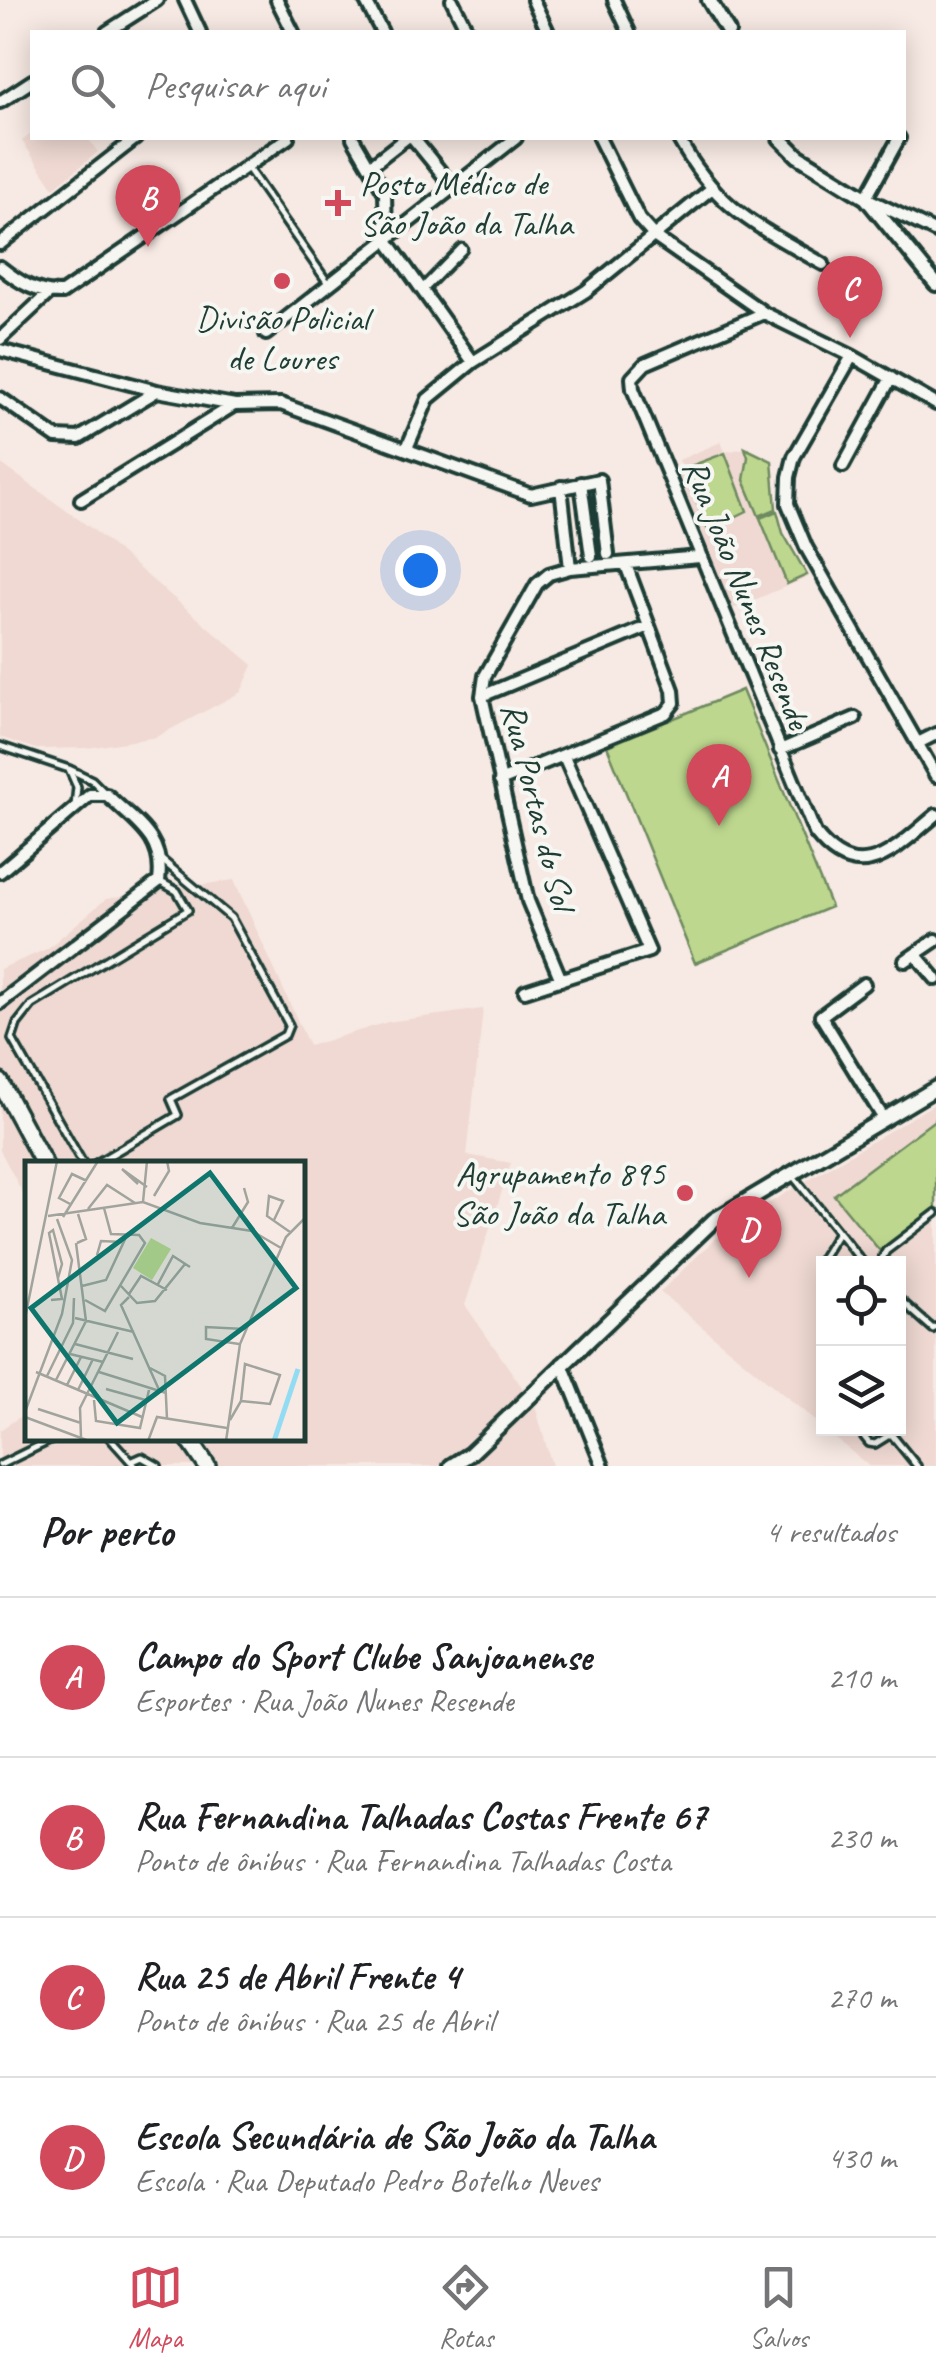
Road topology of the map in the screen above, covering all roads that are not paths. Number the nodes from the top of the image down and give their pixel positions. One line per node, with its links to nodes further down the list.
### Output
1 (157, 0): 10 (street)
2 (185, 0): 11 (street)
3 (277, 0): 12 (street)
4 (366, 0): 13 (street)
5 (452, 0): 14 (street)
6 (533, 0): 9 (street)
7 (614, 0): 15 (street)
8 (708, 0): 16 (street)
9 (546, 28)
10 (109, 30)
11 (199, 30)
12 (293, 30)
13 (381, 30)
14 (467, 30)
15 (628, 30)
16 (727, 30)
17 (30, 81): 18 (street)
18 (0, 102)
19 (133, 140): 37 (street)
20 (285, 140): 29 (street)
21 (354, 140): 30 (street)
22 (407, 140): 30 (street)
23 (412, 140): 31 (street)
24 (513, 140): 31 (street)
25 (600, 140): 35 (street)
26 (679, 140): 32 (street)
27 (782, 140): 33 (street)
28 (898, 140): 33 (street)
29 (247, 166): 41 (lane); 44 (street)
30 (370, 166): 36 (street)
31 (453, 187): 36 (street)
32 (710, 189): 35 (street); 39 (street)
33 (866, 198): 34 (street); 42 (street)
34 (936, 232)
35 (655, 237): 45 (street); 52 (street)
36 (386, 239): 41 (street); 43 (street)
37 (0, 244)
38 (462, 249): 43 (street)
39 (823, 264)
40 (0, 267): 44 (street)
41 (328, 283): 48 (street)
42 (936, 284)
43 (422, 290): 52 (street)
44 (48, 294): 47 (street)
45 (764, 313): 51 (street); 65 (street, Rua João Nunes Resende)
46 (0, 316): 47 (street)
47 (13, 327): 49 (street)
48 (266, 334)
49 (0, 338)
50 (0, 350): 54 (street)
51 (852, 356): 53 (street); 72 (street)
52 (473, 362): 58 (street)
53 (891, 378): 57 (street); 59 (street)
54 (157, 391): 55 (street); 56 (street)
55 (0, 398)
56 (235, 404): 58 (street); 62 (street)
57 (936, 404)
58 (407, 448): 61 (street)
59 (843, 466)
60 (581, 483): 61 (street); 63 (street); 64 (street)
61 (561, 488): 67 (street)
62 (81, 500)
63 (608, 554)
64 (591, 556)
65 (700, 557): 66 (street); 74 (street, Rua João Nunes Resende)
66 (626, 565): 67 (street); 68 (street)
67 (570, 568): 69 (street, Rua Portas do Sol)
68 (647, 627): 69 (street); 75 (street)
69 (482, 696): 78 (street, Rua Portas do Sol)
70 (855, 718): 74 (street)
71 (936, 734): 72 (street)
72 (918, 743): 77 (street)
73 (0, 746): 76 (lane)
74 (780, 750): 81 (street, Rua João Nunes Resende)
75 (564, 756): 78 (street); 87 (street)
76 (69, 770): 79 (lane); 80 (lane)
77 (936, 776)
78 (500, 781): 87 (street, Rua Portas do Sol)
79 (108, 795): 80 (street); 82 (street)
80 (74, 806): 83 (street)
81 (936, 815)
82 (162, 860): 84 (street); 96 (lane)
83 (0, 872)
84 (159, 882): 90 (street); 95 (lane)
85 (936, 940): 86 (street)
86 (936, 978)
87 (561, 980): 89 (street)
88 (864, 984): 93 (street)
89 (524, 992)
90 (0, 1003)
91 (0, 1082): 94 (main road)
92 (936, 1088): 93 (street)
93 (884, 1120): 97 (street)
94 (42, 1161)
95 (81, 1161)
96 (100, 1161)
97 (791, 1174): 99 (lane); 105 (street)
98 (936, 1213): 102 (lane)
99 (838, 1232): 100 (lane); 101 (lane)
100 (823, 1256)
101 (858, 1256)
102 (883, 1256)
103 (906, 1305): 104 (lane)
104 (936, 1327)
105 (562, 1364): 116 (street); 117 (street)
106 (864, 1436): 107 (lane)
107 (888, 1436)
108 (893, 1436): 118 (lane)
109 (50, 1441): 113 (lane)
110 (113, 1441): 112 (lane)
111 (190, 1441): 115 (main road)
112 (134, 1464): 114 (lane)
113 (0, 1465)
114 (158, 1466)
115 (207, 1466)
116 (451, 1466)
117 (603, 1466)
118 (917, 1466)

